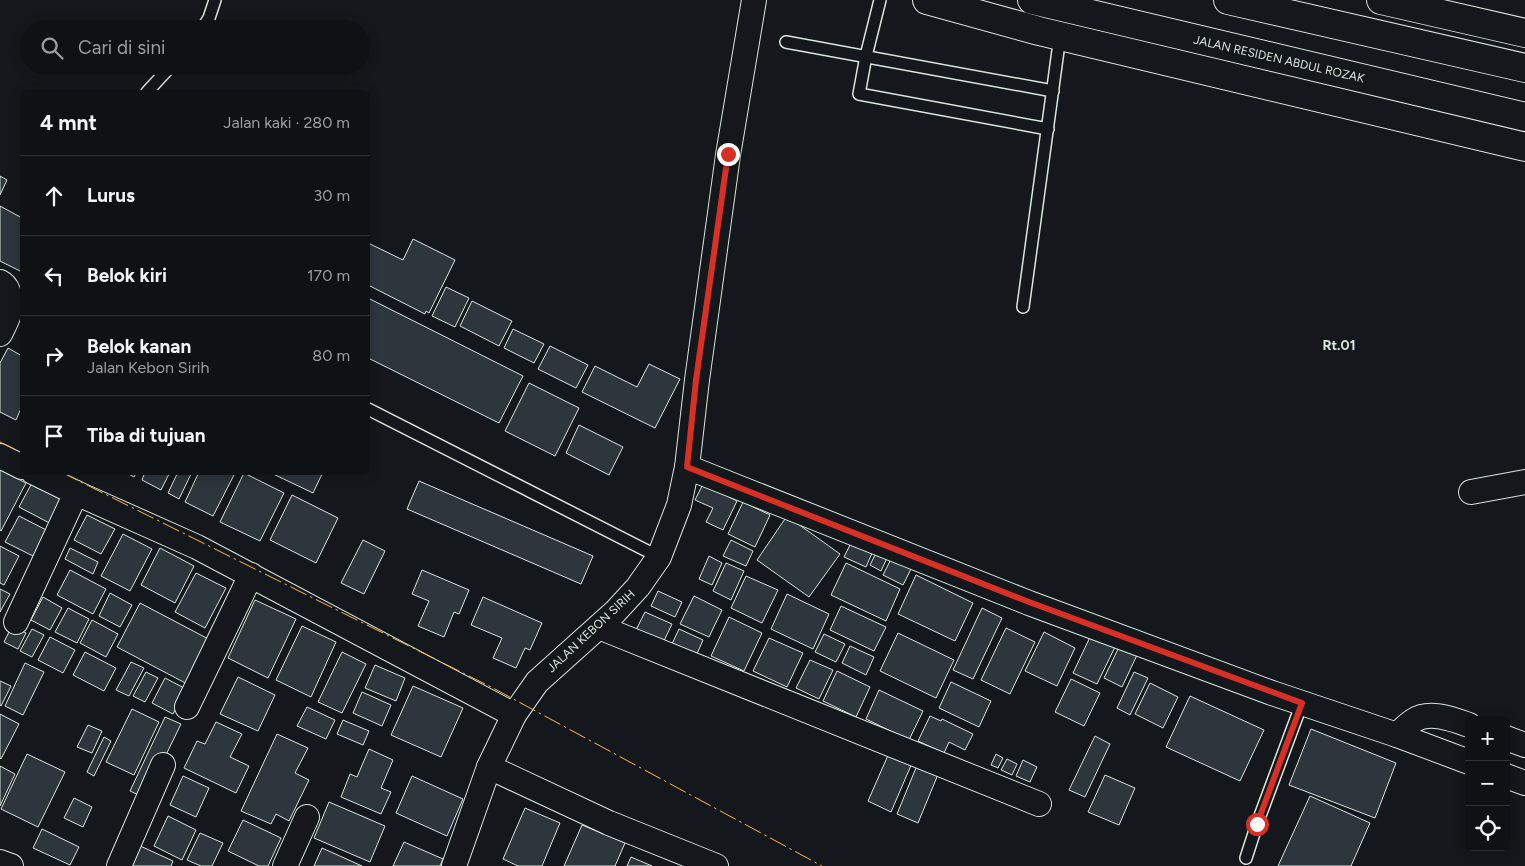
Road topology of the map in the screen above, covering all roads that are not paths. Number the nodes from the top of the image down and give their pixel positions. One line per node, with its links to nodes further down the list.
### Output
1 (215, 0): 8 (lane)
2 (754, 0): 26 (street, JALAN KEBON SIRIH)
3 (880, 0): 12 (lane)
4 (927, 0): 10 (highway)
5 (1032, 0): 17 (highway, JALAN RESIDEN ABDUL ROZAK)
6 (1228, 0): 13 (highway)
7 (1381, 0): 9 (highway)
8 (208, 20)
9 (1525, 33)
10 (1060, 36): 16 (lane); 19 (highway)
11 (786, 42): 12 (lane)
12 (866, 56): 16 (lane); 18 (lane)
13 (1525, 68)
14 (163, 75): 15 (lane)
15 (149, 90)
16 (1053, 91): 18 (lane)
17 (1525, 117)
18 (1048, 129): 21 (lane)
19 (1525, 147)
20 (0, 282): 22 (street)
21 (1023, 308)
22 (0, 334)
23 (370, 410): 31 (lane)
24 (0, 456): 25 (street)
25 (20, 466)
26 (687, 467): 31 (street, JALAN KEBON SIRIH); 35 (street)
27 (39, 475): 30 (street)
28 (1525, 482): 29 (street)
29 (1471, 492)
30 (76, 493): 32 (street); 33 (street)
31 (659, 557): 34 (street, JALAN KEBON SIRIH)
32 (251, 575): 36 (street); 37 (street)
33 (16, 622)
34 (599, 627): 37 (street, JALAN KEBON SIRIH); 47 (street)
35 (1302, 703): 39 (street); 49 (lane)
36 (187, 707)
37 (514, 716): 44 (street, JALAN KEBON SIRIH)
38 (1465, 724): 39 (street)
39 (1397, 734): 42 (street)
40 (1510, 739): 41 (street)
41 (1525, 745)
42 (1466, 761)
43 (163, 765): 52 (street)
44 (489, 767): 54 (street, JALAN KEBON SIRIH); 55 (street)
45 (1510, 777): 46 (street)
46 (1525, 783)
47 (1039, 804)
48 (307, 817): 53 (street)
49 (1246, 858)
50 (0, 862): 51 (street)
51 (10, 866)
52 (119, 866)
53 (285, 866)
54 (454, 866)
55 (716, 866)

